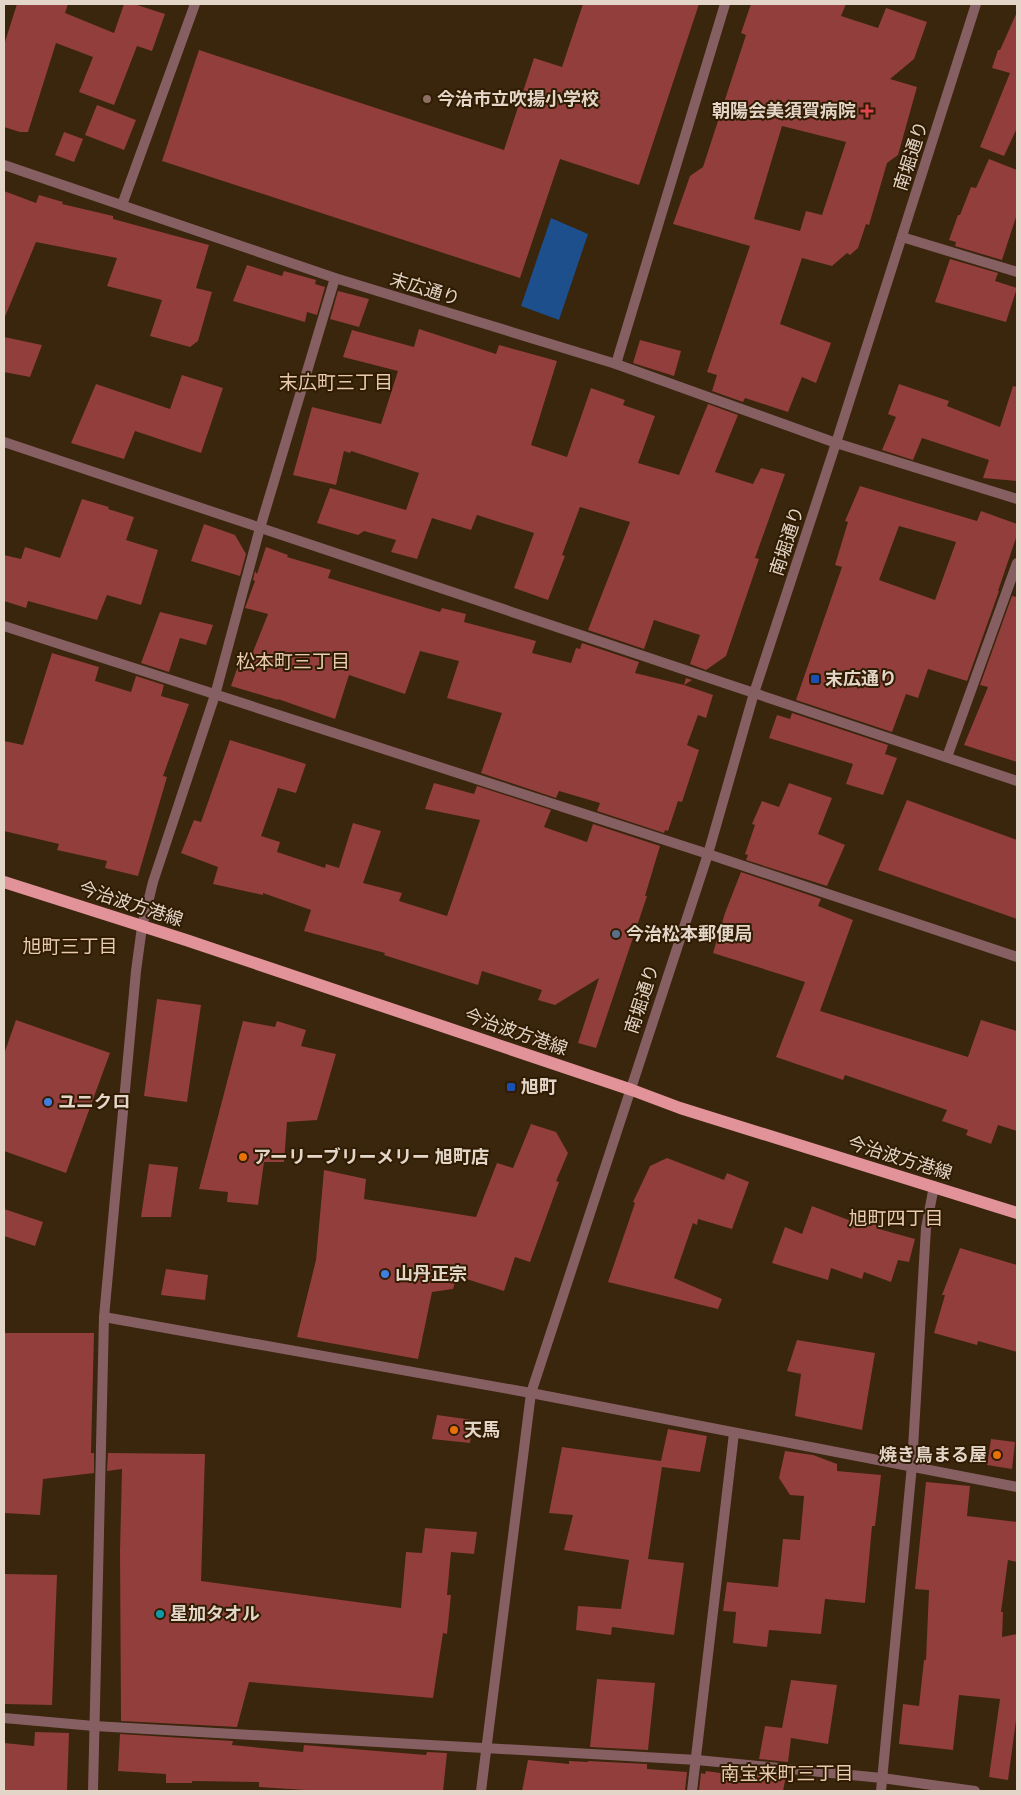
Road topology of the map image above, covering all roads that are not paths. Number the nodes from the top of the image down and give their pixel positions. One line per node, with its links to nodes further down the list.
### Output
1 (195, 4): 5 (street)
2 (726, 4): 9 (street)
3 (976, 4): 6 (street, 南堀通り)
4 (4, 165): 5 (street, 末広通り)
5 (122, 205): 8 (street, 末広通り)
6 (902, 237): 7 (street); 11 (street, 南堀通り)
7 (1017, 272)
8 (334, 278): 9 (street, 末広通り); 13 (street)
9 (616, 364): 11 (street, 末広通り)
10 (4, 442): 13 (street)
11 (836, 442): 12 (street, 末広通り); 16 (street, 南堀通り)
12 (1017, 499)
13 (260, 528): 16 (street); 17 (street)
14 (1017, 563): 18 (street)
15 (4, 626): 17 (street)
16 (754, 693): 18 (street); 20 (street, 南堀通り)
17 (215, 695): 20 (street); 22 (street)
18 (947, 757): 19 (street)
19 (1017, 781)
20 (708, 854): 23 (street); 24 (street, 南堀通り)
21 (4, 882): 22 (main road, 今治波方港線)
22 (142, 927): 24 (main road, 今治波方港線); 27 (street)
23 (1017, 958)
24 (632, 1090): 25 (main road, 今治波方港線); 28 (street, 南堀通り)
25 (934, 1186): 26 (main road, 今治波方港線); 30 (street)
26 (1017, 1213)
27 (104, 1317): 28 (street); 33 (street)
28 (531, 1393): 29 (street); 34 (street, 南堀通り)
29 (734, 1433): 30 (street); 35 (street)
30 (912, 1465): 31 (street); 36 (street)
31 (1017, 1487)
32 (4, 1718): 33 (street)
33 (94, 1726): 34 (street); 37 (street)
34 (486, 1749): 35 (street); 38 (street, 南堀通り)
35 (697, 1760): 36 (street); 39 (street)
36 (882, 1778): 40 (street); 41 (street)
37 (93, 1791)
38 (481, 1791)
39 (692, 1791)
40 (881, 1791)
41 (975, 1791)

